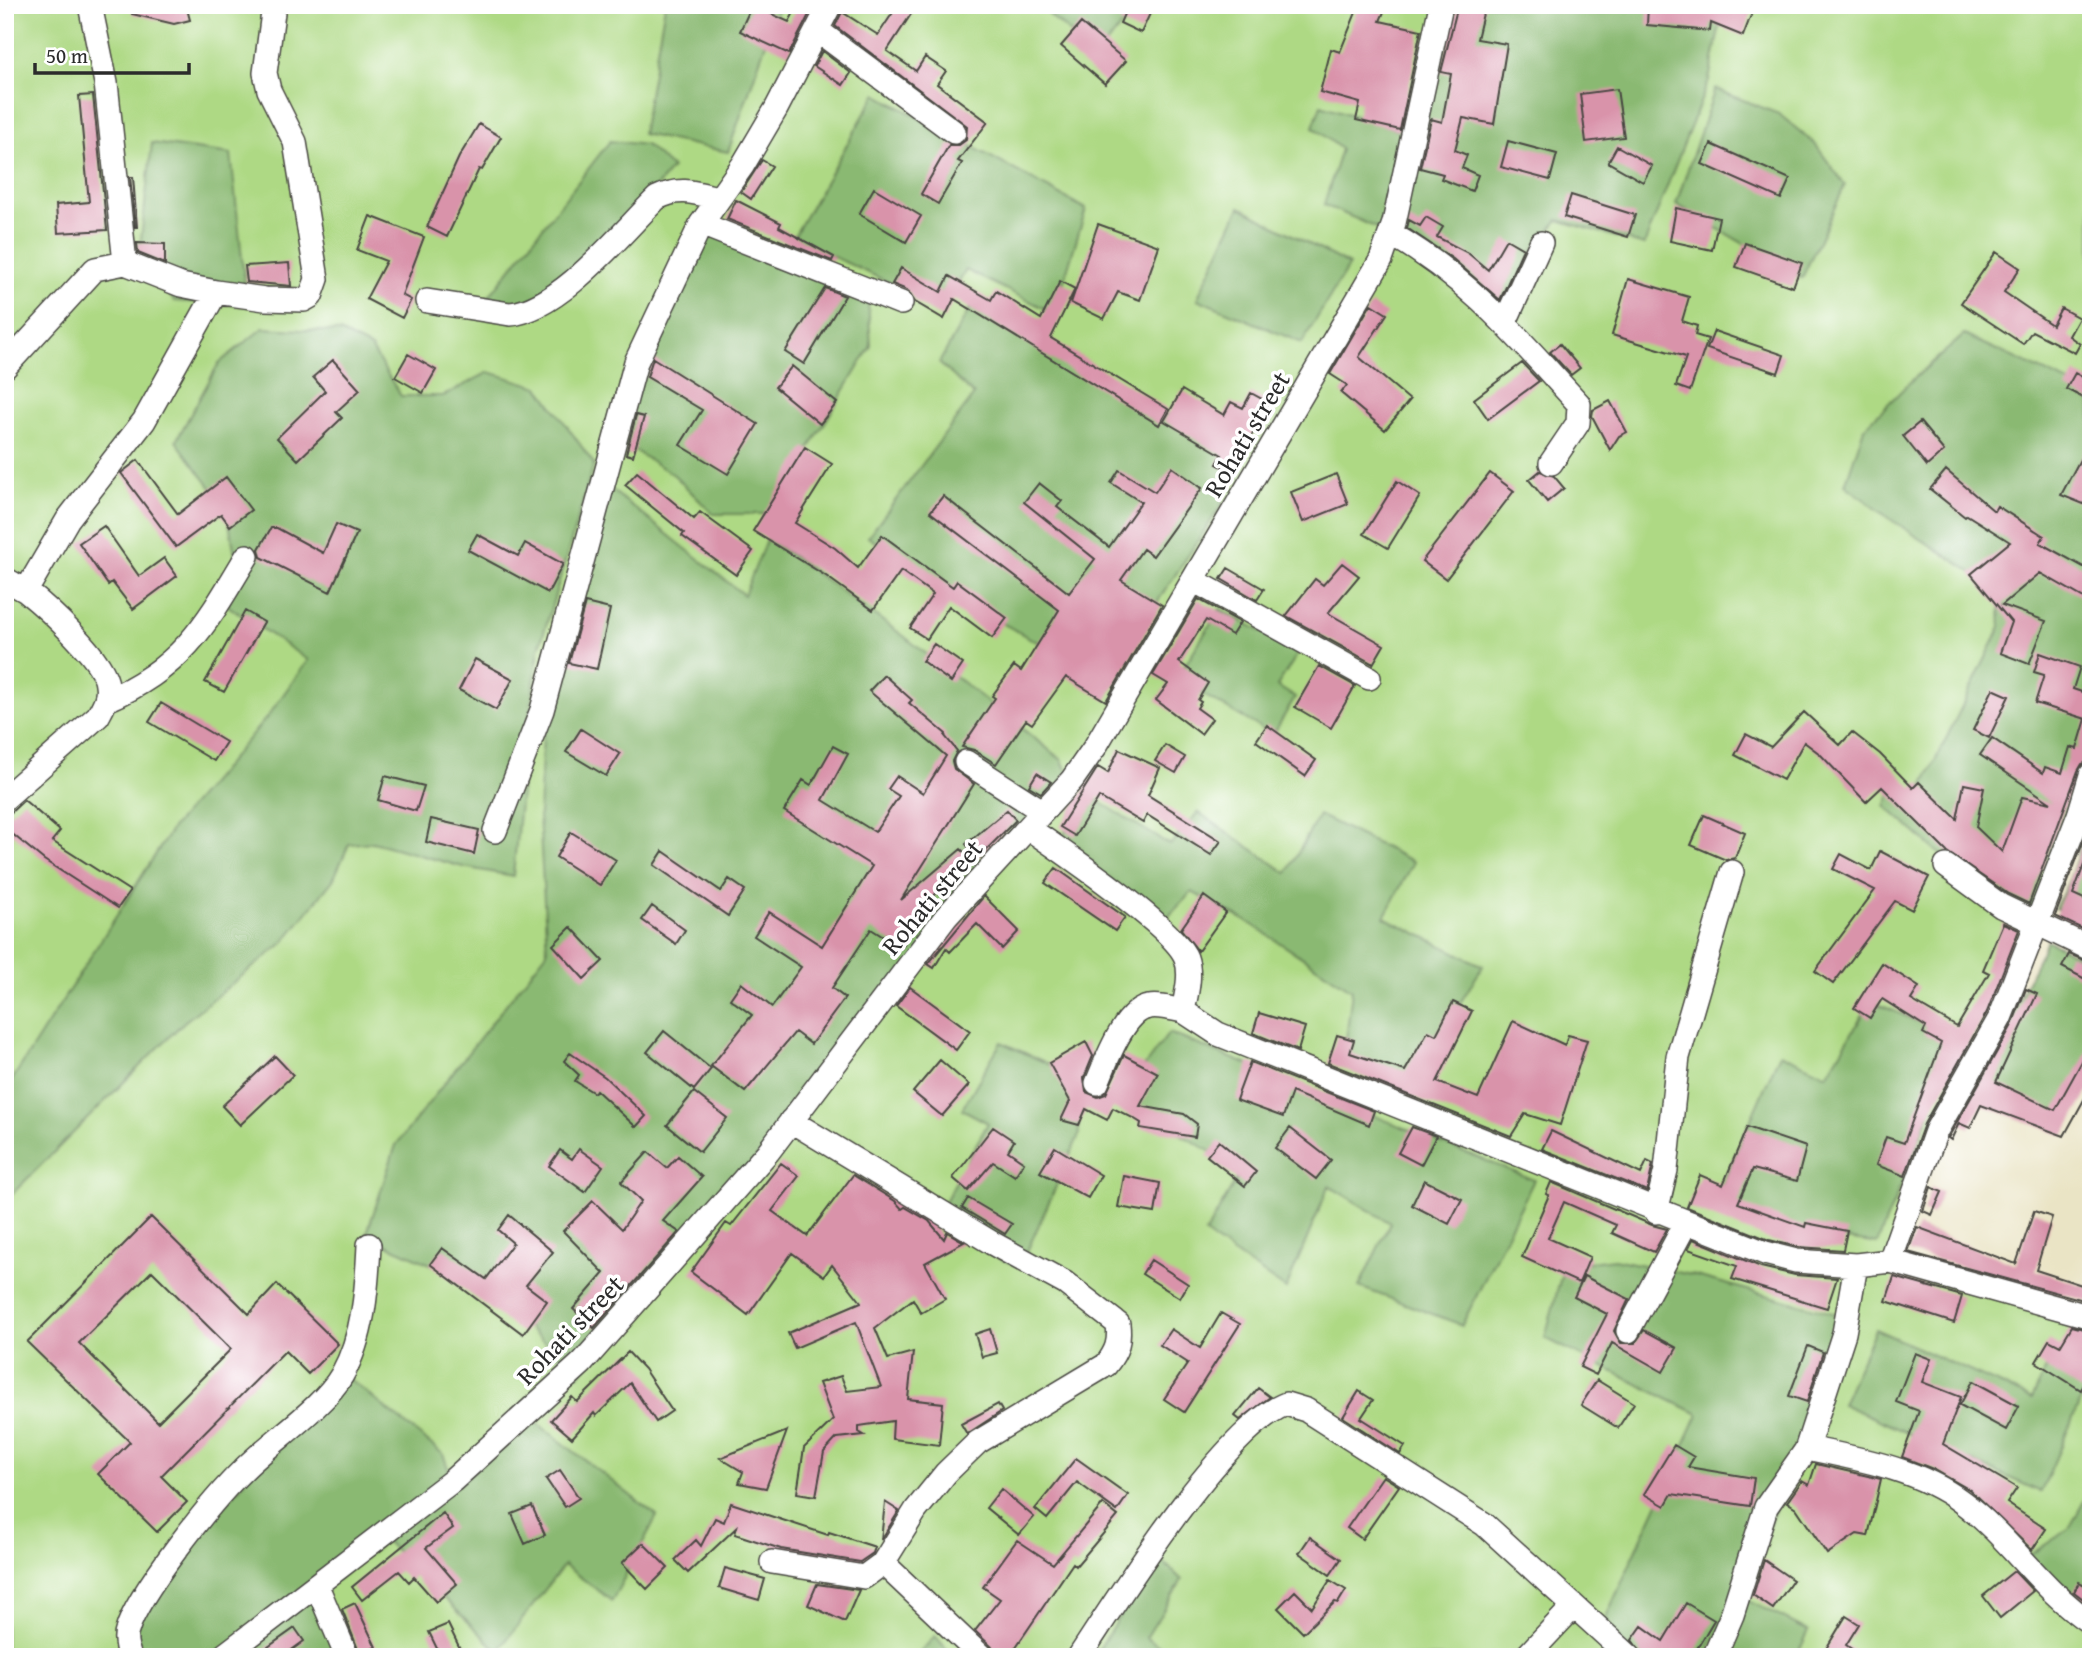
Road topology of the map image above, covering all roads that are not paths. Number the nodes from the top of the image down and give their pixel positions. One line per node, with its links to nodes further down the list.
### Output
1 (90, 5): 11 (street)
2 (274, 5): 12 (street)
3 (830, 5): 5 (street)
4 (1433, 8): 9 (street, Rohati street)
5 (817, 30): 6 (street); 7 (street)
6 (954, 132)
7 (717, 198): 8 (street); 13 (street)
8 (701, 223): 14 (street); 28 (street)
9 (1391, 234): 15 (street); 20 (street, Rohati street)
10 (1541, 243): 15 (street)
11 (125, 263): 12 (street); 16 (street)
12 (216, 292): 21 (street)
13 (427, 302)
14 (901, 303)
15 (1505, 322): 17 (street)
16 (5, 368)
17 (1551, 463)
18 (247, 556): 23 (street)
19 (5, 579): 21 (street)
20 (1194, 580): 22 (street); 27 (street, Rohati street)
21 (26, 591): 23 (street)
22 (1369, 678)
23 (107, 700): 26 (street)
24 (966, 762): 27 (street)
25 (2091, 775): 31 (street)
26 (5, 798)
27 (1035, 819): 33 (street); 35 (street, Rohati street)
28 (495, 831)
29 (1946, 866): 31 (street)
30 (1732, 872): 36 (street)
31 (2038, 923): 32 (street); 39 (street)
32 (2091, 949)
33 (1183, 1011): 34 (street); 36 (street)
34 (1097, 1083)
35 (791, 1121): 45 (street); 46 (street, Rohati street)
36 (1656, 1212): 37 (street)
37 (1686, 1223): 40 (street); 42 (street)
38 (369, 1245): 49 (street)
39 (1890, 1261): 40 (street); 41 (street)
40 (1856, 1265): 43 (street)
41 (2091, 1317)
42 (1628, 1331)
43 (1807, 1448): 48 (street); 56 (street)
44 (772, 1562): 45 (street)
45 (883, 1563): 52 (street)
46 (317, 1586): 50 (street, Rohati street); 51 (street)
47 (1573, 1607): 53 (street); 54 (street); 55 (street)
48 (2091, 1623)
49 (130, 1657)
50 (222, 1657)
51 (347, 1657)
52 (982, 1657)
53 (1079, 1657)
54 (1526, 1657)
55 (1630, 1657)
56 (1714, 1657)

